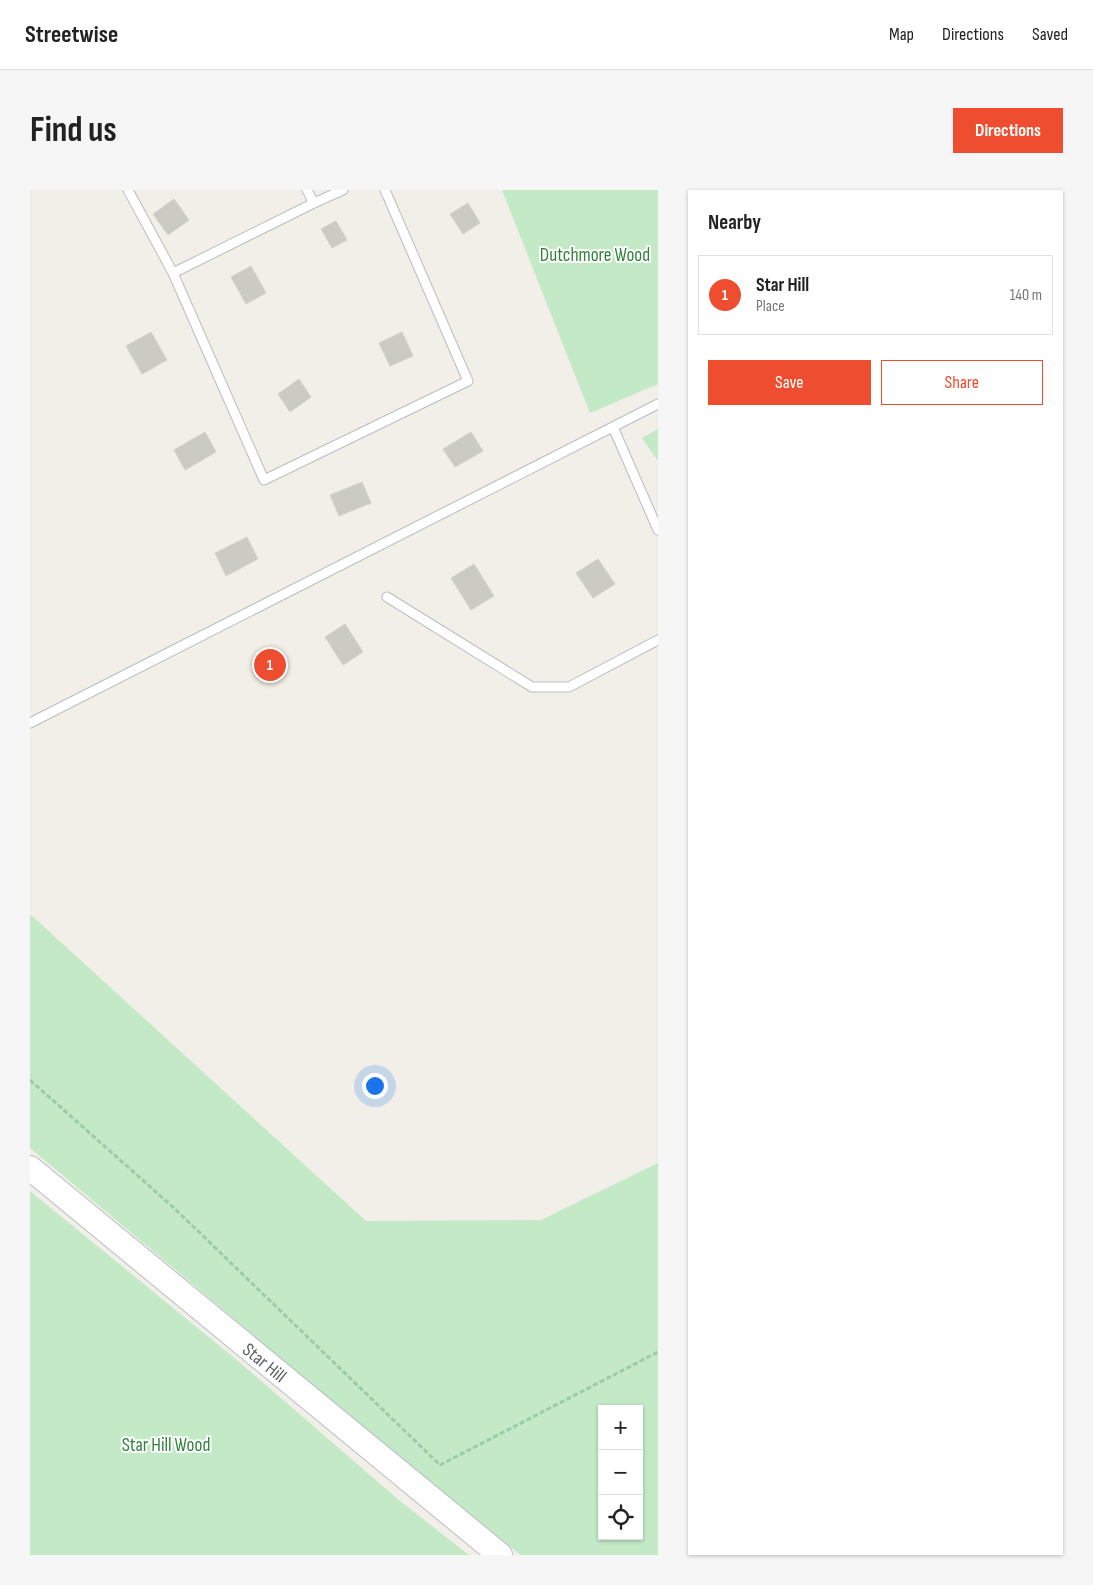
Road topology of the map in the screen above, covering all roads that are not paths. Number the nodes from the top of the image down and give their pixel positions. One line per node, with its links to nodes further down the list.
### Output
1 (307, 190): 5 (lane)
2 (343, 190): 5 (lane)
3 (385, 190): 6 (lane)
4 (131, 191): 6 (lane)
5 (314, 203): 6 (lane)
6 (173, 273)
7 (658, 404): 8 (lane)
8 (613, 427): 9 (lane); 12 (lane)
9 (658, 530)
10 (387, 597): 11 (lane)
11 (658, 640)
12 (30, 723)
13 (30, 1168): 14 (street, Star Hill)
14 (500, 1555)

